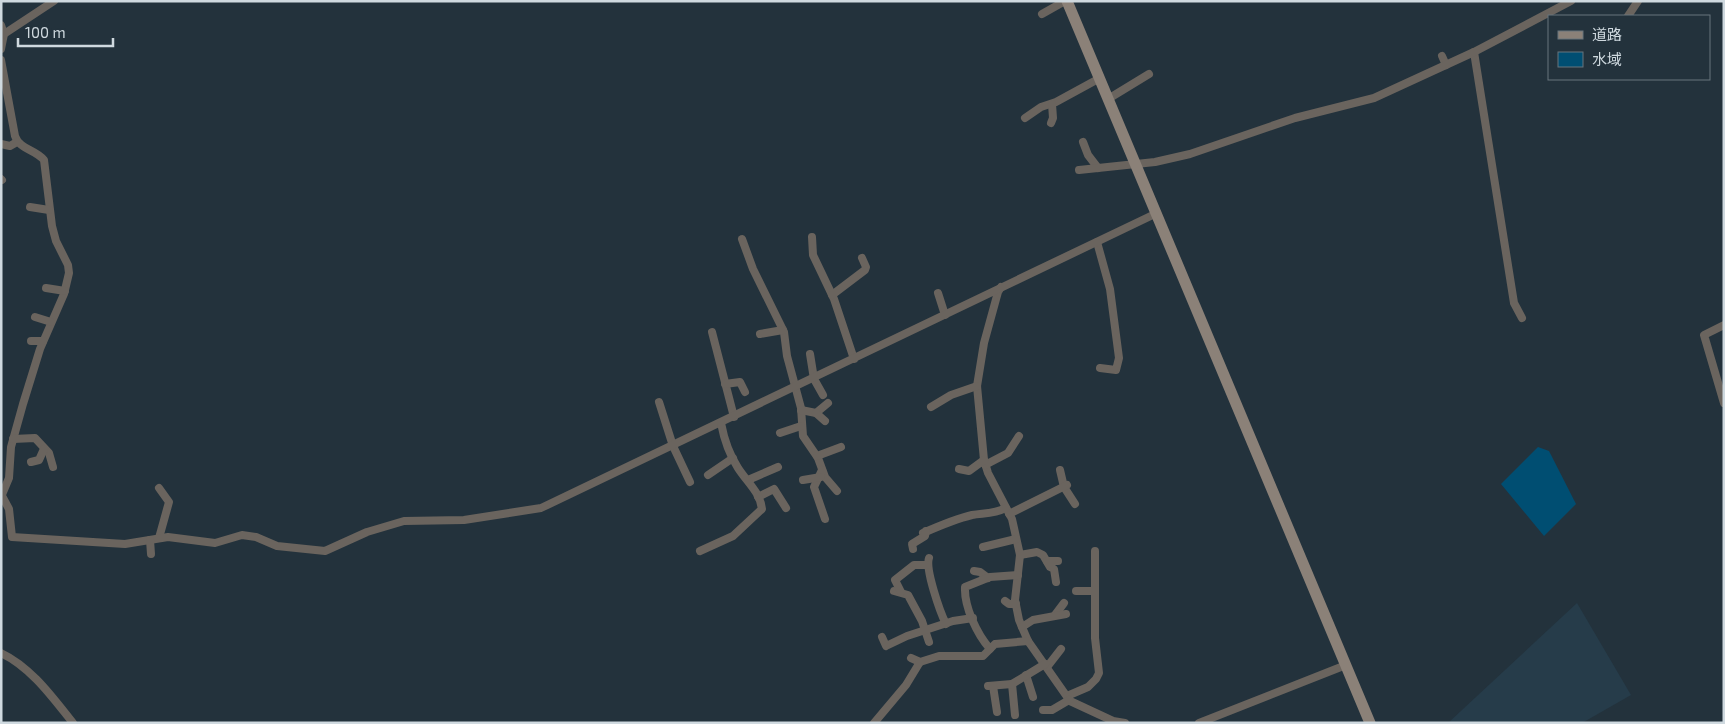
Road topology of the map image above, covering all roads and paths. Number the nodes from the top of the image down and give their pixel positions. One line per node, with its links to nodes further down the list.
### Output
1 (54, 1): 8 (street)
2 (1066, 1): 5 (street); 15 (street)
3 (1571, 1): 10 (street)
4 (1638, 1): 6 (street)
5 (1042, 14)
6 (1629, 15)
7 (1, 25): 8 (street)
8 (4, 34): 9 (street)
9 (1, 49)
10 (1474, 52): 13 (street); 40 (street)
11 (1442, 56): 13 (street)
12 (1, 60): 20 (street)
13 (1446, 65): 23 (street)
14 (1149, 74): 16 (street)
15 (1100, 78): 16 (street); 17 (street)
16 (1108, 99): 23 (street)
17 (1052, 104): 18 (street); 19 (street)
18 (1026, 118)
19 (1051, 123)
20 (18, 142): 22 (street); 27 (street)
21 (1083, 142): 24 (street)
22 (2, 145)
23 (1136, 165): 24 (street); 28 (street)
24 (1098, 168): 25 (street)
25 (1079, 170)
26 (30, 207): 27 (street)
27 (49, 210): 35 (street)
28 (1157, 213): 31 (street); 133 (street)
29 (812, 237): 37 (street)
30 (742, 239): 43 (street)
31 (1097, 242): 33 (street); 50 (street)
32 (862, 258): 37 (street)
33 (1002, 286): 38 (street); 53 (street)
34 (46, 288): 35 (street)
35 (65, 291): 41 (street)
36 (938, 293): 38 (street)
37 (832, 295): 49 (street)
38 (946, 315): 49 (street)
39 (35, 317): 41 (street)
40 (1522, 318)
41 (52, 322): 47 (street)
42 (1724, 325): 58 (street)
43 (783, 330): 45 (street); 54 (street)
44 (712, 332): 52 (street)
45 (760, 334)
46 (31, 340): 47 (street)
47 (43, 341): 69 (street)
48 (810, 354): 51 (street)
49 (854, 359): 51 (street)
50 (1100, 368)
51 (814, 379): 54 (street); 56 (street)
52 (725, 384): 55 (street); 63 (street)
53 (977, 386): 60 (street); 76 (street)
54 (796, 387): 61 (street); 63 (street)
55 (744, 392)
56 (823, 395)
57 (659, 402): 70 (street)
58 (1724, 403)
59 (828, 404): 62 (street)
60 (931, 407)
61 (800, 410): 62 (street); 66 (street)
62 (816, 413): 64 (street)
63 (734, 417): 65 (street)
64 (825, 421)
65 (721, 423): 70 (street); 74 (street)
66 (801, 426): 67 (street); 73 (street)
67 (780, 433)
68 (1019, 436): 76 (street)
69 (13, 440): 72 (street); 78 (street)
70 (673, 446): 87 (street); 99 (street)
71 (841, 448): 73 (street)
72 (44, 449): 75 (street); 79 (street)
73 (817, 456): 84 (street)
74 (733, 458): 83 (street); 85 (street)
75 (31, 462)
76 (984, 463): 81 (street); 95 (street)
77 (1, 466): 78 (street)
78 (10, 466): 91 (street)
79 (53, 466)
80 (778, 467): 85 (street)
81 (959, 470)
82 (1060, 470): 88 (street)
83 (708, 475)
84 (821, 475): 86 (street); 90 (street); 97 (street)
85 (748, 480): 92 (street)
86 (802, 480)
87 (690, 482)
88 (1065, 486): 93 (street); 95 (street)
89 (159, 488): 99 (street)
90 (837, 491)
91 (2, 497): 99 (street)
92 (758, 497): 94 (street); 103 (street)
93 (1075, 504)
94 (786, 508)
95 (1008, 511): 96 (street); 100 (street)
96 (984, 514): 98 (street); 102 (street)
97 (824, 519)
98 (979, 522)
99 (155, 539): 105 (street)
100 (1016, 539): 101 (street); 106 (street)
101 (983, 547)
102 (913, 549)
103 (700, 551)
104 (1095, 551): 114 (street)
105 (150, 554)
106 (1020, 555): 107 (street); 110 (street)
107 (1047, 561): 108 (street); 112 (street)
108 (1058, 561)
109 (974, 571): 111 (street)
110 (1018, 575): 111 (street); 117 (street)
111 (988, 578): 120 (street)
112 (1056, 582)
113 (1076, 591): 114 (street)
114 (1094, 591): 137 (street)
115 (1004, 601): 117 (street)
116 (1064, 602): 119 (street)
117 (1016, 604): 122 (street)
118 (1066, 614): 119 (street)
119 (1053, 617): 122 (street)
120 (973, 618): 121 (street); 127 (street)
121 (946, 624): 123 (street); 123 (street)
122 (1022, 627): 125 (street)
123 (925, 630): 124 (street); 126 (street)
124 (882, 637)
125 (1028, 641): 127 (street); 132 (street)
126 (929, 642)
127 (990, 649): 131 (street)
128 (1061, 649): 132 (street)
129 (1, 653): 141 (street)
130 (912, 658): 131 (street)
131 (920, 662): 142 (street)
132 (1046, 665): 134 (street); 137 (street)
133 (1346, 665): 144 (street); 145 (street)
134 (1026, 675): 135 (street); 136 (street)
135 (1012, 684): 139 (street); 140 (street)
136 (1033, 697)
137 (1068, 698): 138 (street); 143 (street)
138 (1043, 710)
139 (997, 712)
140 (1015, 715)
141 (73, 723)
142 (874, 723)
143 (1125, 723)
144 (1199, 723)
145 (1370, 723)

